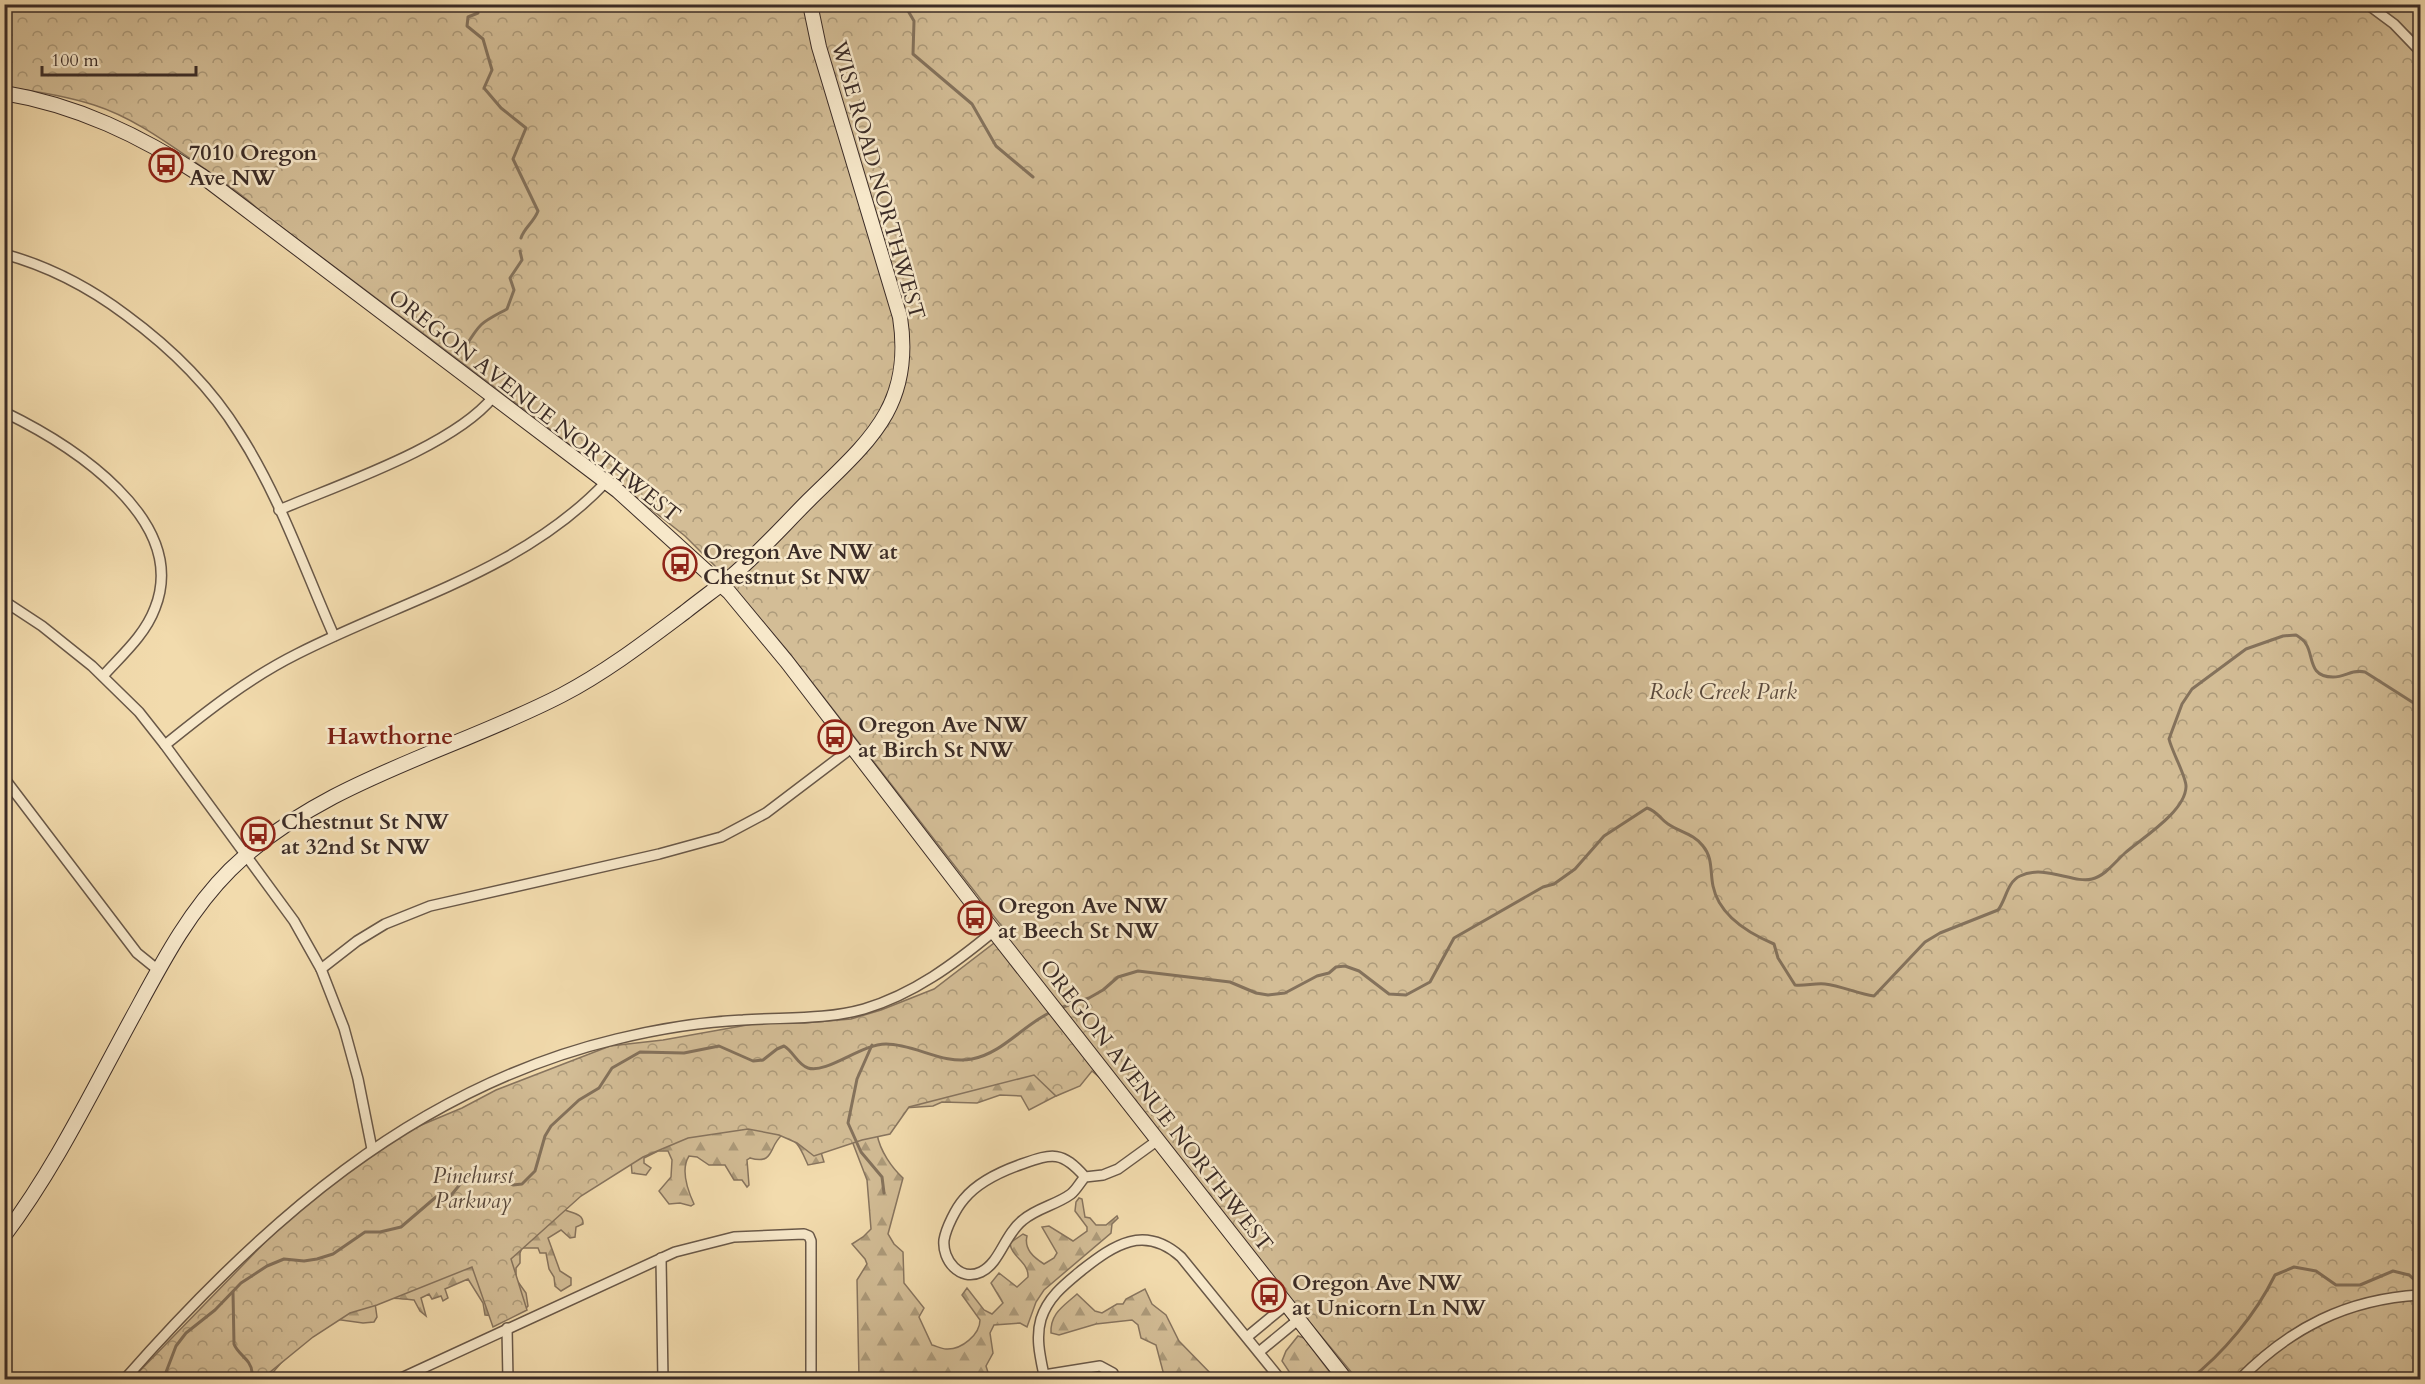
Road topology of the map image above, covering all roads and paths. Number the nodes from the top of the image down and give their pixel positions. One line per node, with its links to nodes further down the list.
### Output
1 (810, 4): 10 (street, WISE ROAD NORTHWEST)
2 (2367, 4): 3 (street)
3 (2421, 51)
4 (4, 93): 6 (street, OREGON AVENUE NORTHWEST)
5 (4, 254): 9 (street)
6 (493, 397): 8 (street, OREGON AVENUE NORTHWEST); 9 (street)
7 (4, 412): 13 (street)
8 (606, 482): 10 (street, OREGON AVENUE NORTHWEST); 12 (street)
9 (279, 510): 12 (street)
10 (721, 584): 15 (street, OREGON AVENUE NORTHWEST); 17 (street, WISE ROAD NORTHWEST)
11 (4, 601): 13 (street)
12 (334, 636): 14 (street)
13 (103, 676): 14 (street)
14 (165, 745): 17 (street)
15 (853, 747): 18 (street, OREGON AVENUE NORTHWEST); 19 (street)
16 (4, 778): 20 (street)
17 (246, 855): 19 (street); 20 (street, WISE ROAD NORTHWEST)
18 (994, 931): 21 (street, OREGON AVENUE NORTHWEST); 22 (street)
19 (321, 969): 22 (street)
20 (158, 970): 24 (street, WISE ROAD NORTHWEST)
21 (1158, 1140): 23 (street); 27 (street, OREGON AVENUE NORTHWEST)
22 (372, 1149): 33 (street)
23 (1085, 1177): 23 (street)
24 (4, 1236)
25 (661, 1258): 29 (street); 36 (street); 37 (street)
26 (2418, 1295): 41 (street)
27 (1287, 1304): 28 (street, OREGON AVENUE NORTHWEST); 30 (street)
28 (1299, 1319): 31 (street); 40 (street, OREGON AVENUE NORTHWEST)
29 (507, 1328): 34 (street); 35 (street)
30 (1247, 1337): 31 (street); 32 (street)
31 (1259, 1352): 39 (street)
32 (1044, 1377): 38 (street)
33 (124, 1380)
34 (397, 1380)
35 (508, 1380)
36 (663, 1380)
37 (811, 1380)
38 (1115, 1380)
39 (1281, 1380)
40 (1346, 1380)
41 (2239, 1380)

